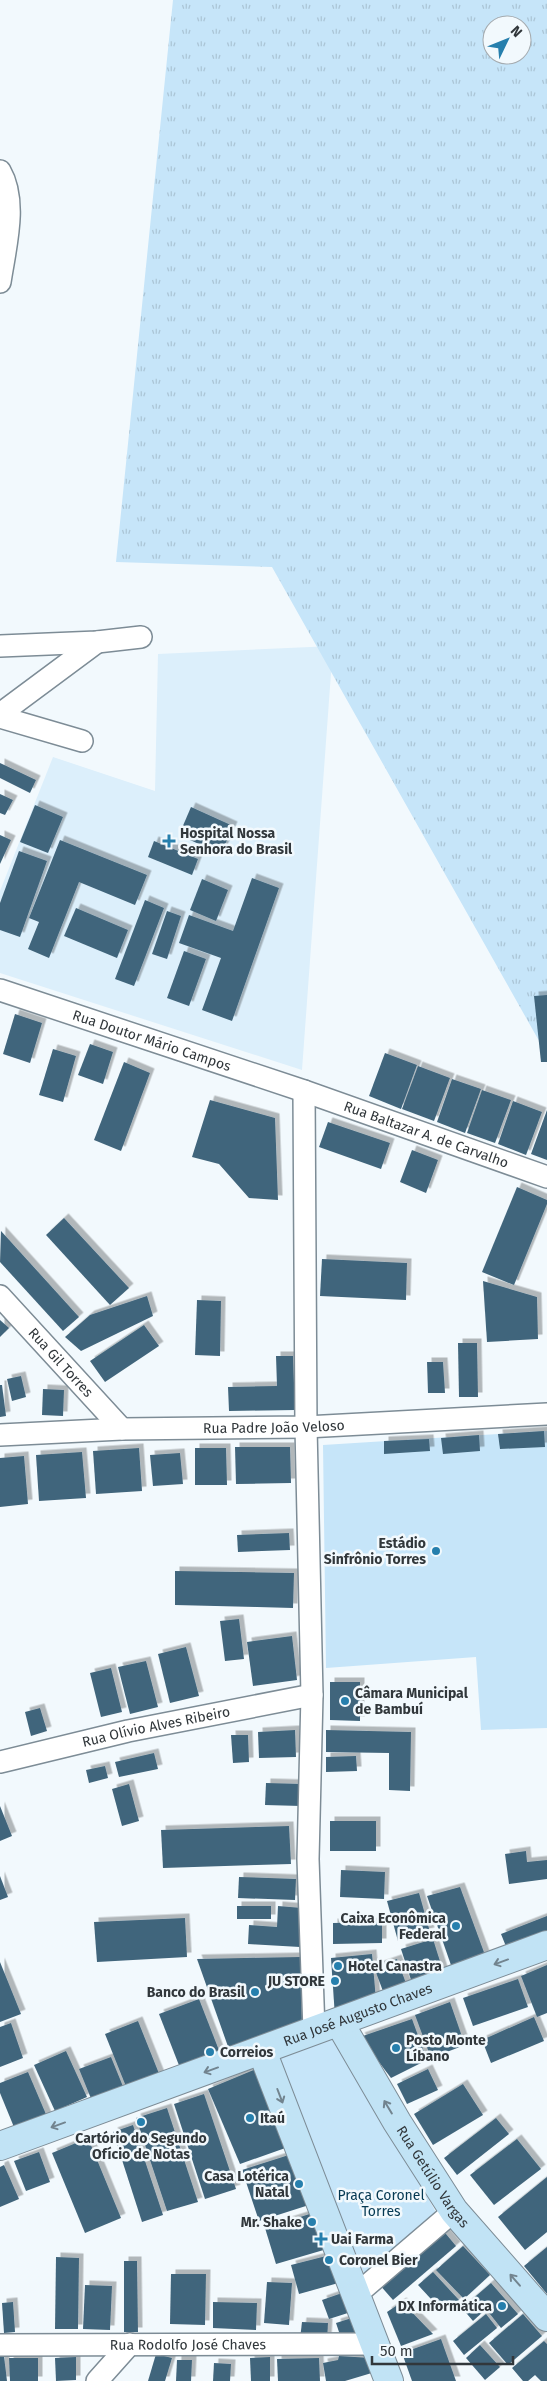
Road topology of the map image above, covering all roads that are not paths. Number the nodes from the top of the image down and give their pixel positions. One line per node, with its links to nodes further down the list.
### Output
1 (0, 171): 2 (street)
2 (0, 282)
3 (141, 636): 4 (street)
4 (97, 642): 5 (street); 6 (street)
5 (0, 646)
6 (0, 715): 7 (street)
7 (82, 741)
8 (0, 990): 9 (street, Rua Doutor Mário Campos)
9 (304, 1091): 10 (street, Rua Baltazar A. de Carvalho); 13 (street)
10 (547, 1177)
11 (0, 1296): 14 (street, Rua Gil Torres)
12 (547, 1414): 13 (street, Rua Padre João Veloso)
13 (306, 1427): 14 (street, Rua Padre João Veloso); 16 (street)
14 (122, 1429): 15 (street, Rua Padre João Veloso)
15 (0, 1435)
16 (312, 1694): 17 (street, Rua Olívio Alves Ribeiro); 19 (street)
17 (0, 1762)
18 (547, 1945): 19 (street, Rua José Augusto Chaves, one-way to 19)
19 (326, 2026): 20 (street, Rua José Augusto Chaves); 22 (street, Rua Getúlio Vargas, one-way to 19)
20 (262, 2051): 21 (street, Rua José Augusto Chaves, one-way to 21); 23 (street, one-way to 23)
21 (0, 2146)
22 (454, 2211): 23 (street); 24 (street, Rua Getúlio Vargas, one-way to 22)
23 (357, 2294): 26 (street)
24 (547, 2317)
25 (130, 2344): 26 (street, Rua Rodolfo José Chaves); 27 (street, Rua Rodolfo José Chaves); 28 (street)
26 (376, 2344): 29 (street)
27 (0, 2345)
28 (97, 2381)
29 (389, 2381)

